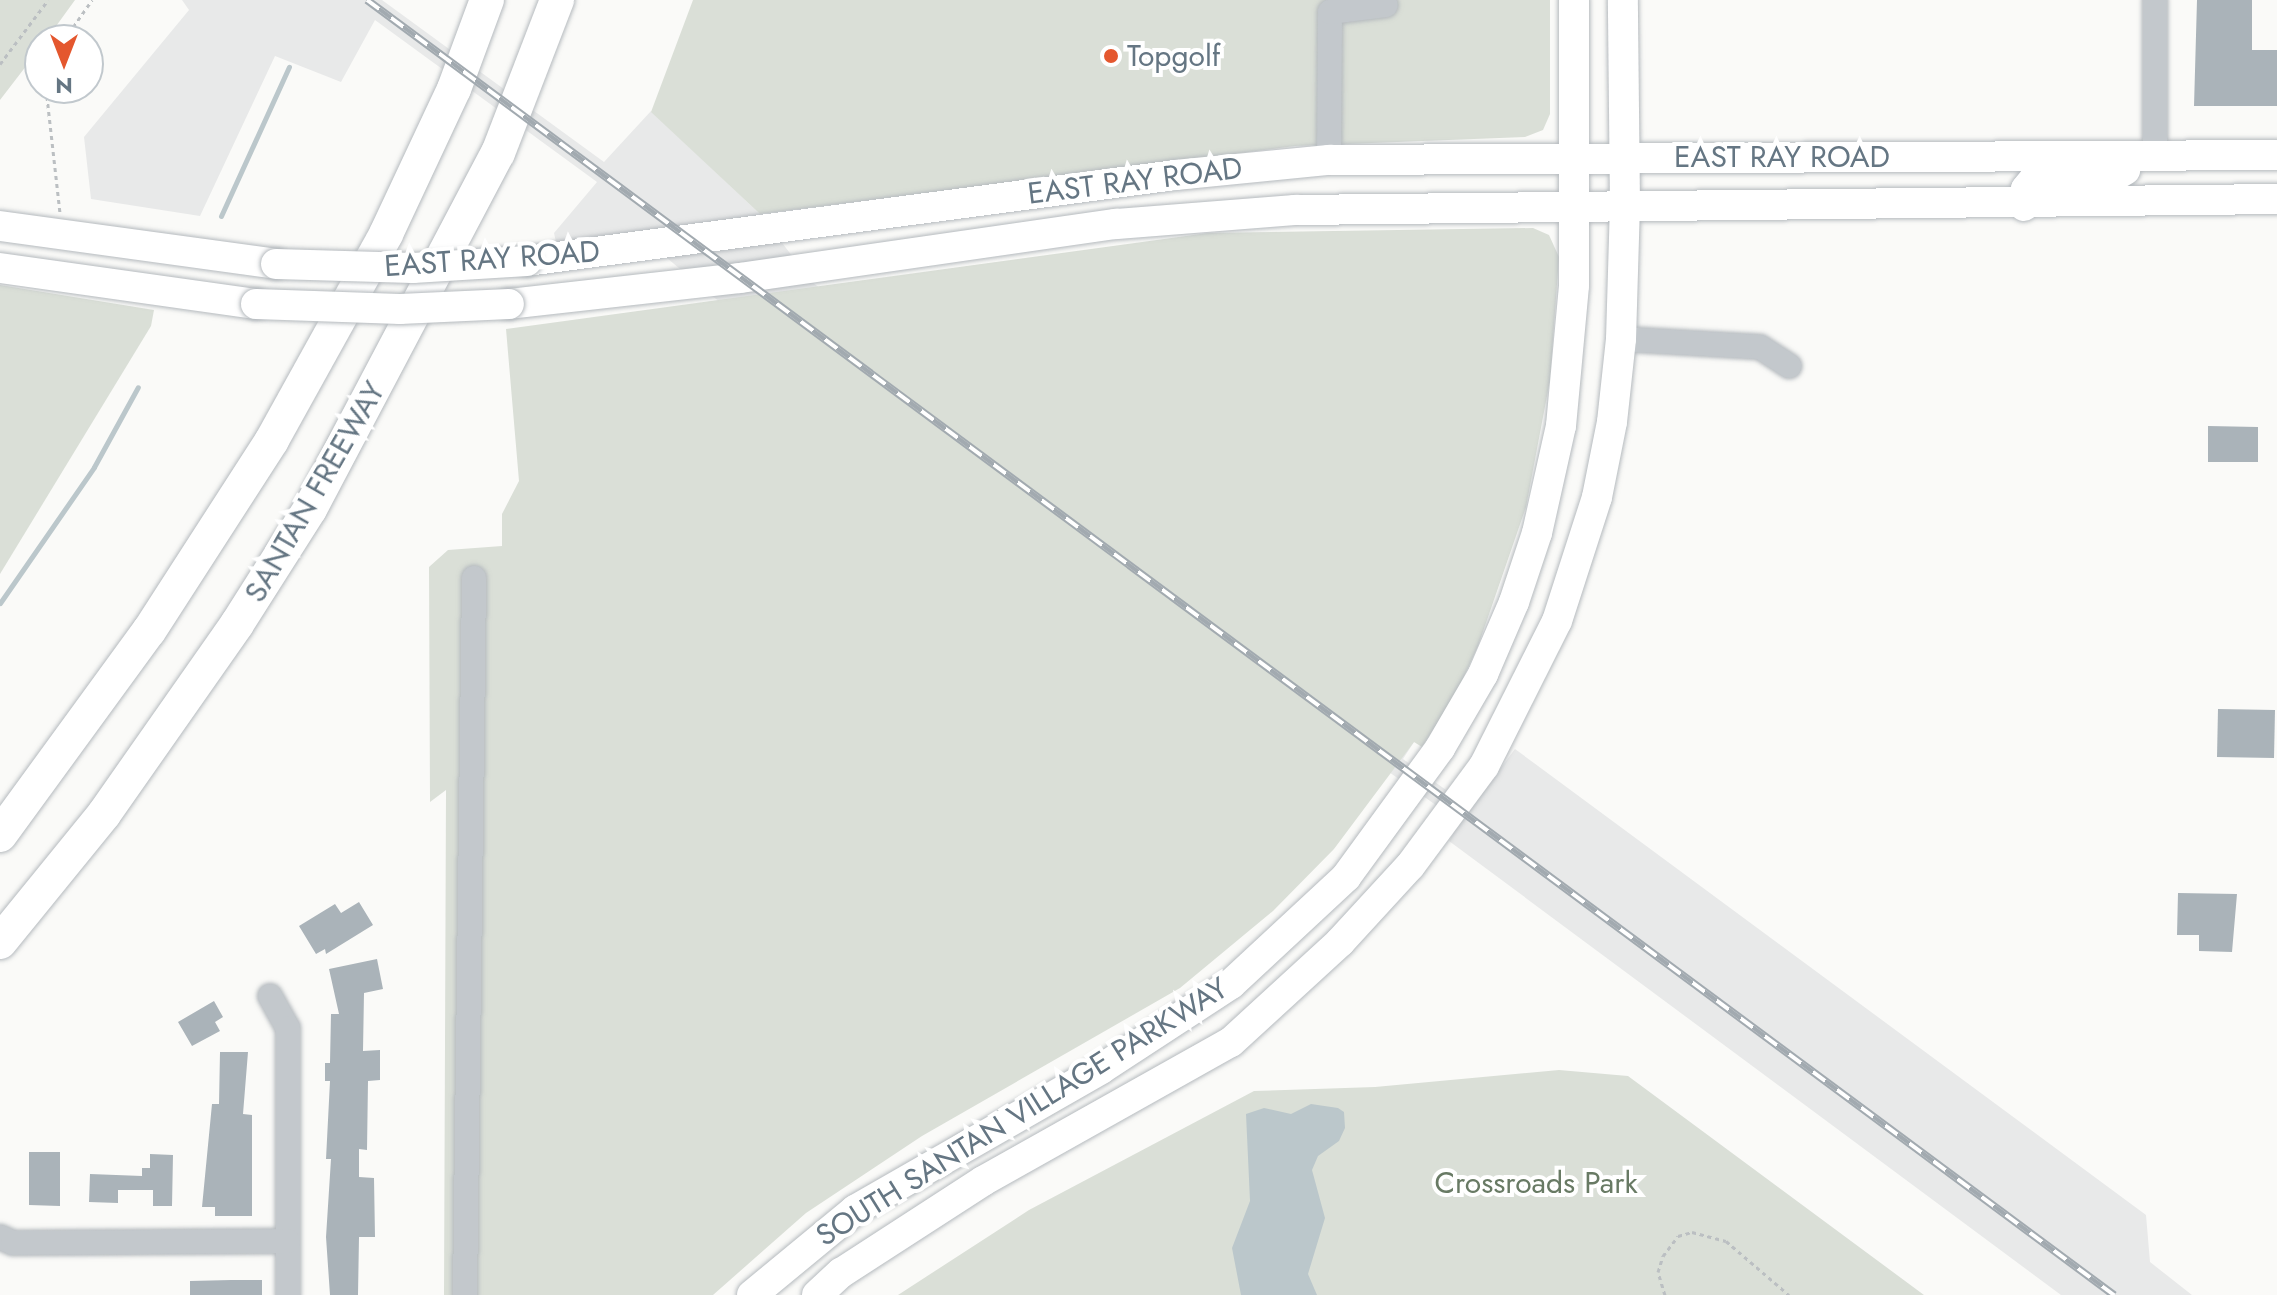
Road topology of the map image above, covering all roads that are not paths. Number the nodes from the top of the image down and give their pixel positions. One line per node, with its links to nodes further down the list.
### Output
1 (487, 0): 21 (highway)
2 (557, 0): 22 (highway, SANTAN FREEWAY)
3 (1574, 0): 9 (main road, SOUTH SANTAN VILLAGE PARKWAY)
4 (1623, 0): 10 (main road, SOUTH SANTAN VILLAGE PARKWAY)
5 (2155, 0): 7 (street)
6 (1386, 5): 11 (street)
7 (2155, 155): 8 (main road, EAST RAY ROAD); 10 (main road, EAST RAY ROAD); 15 (main road)
8 (2277, 155)
9 (1575, 157): 10 (main road, EAST RAY ROAD); 11 (main road, EAST RAY ROAD); 13 (main road, SOUTH SANTAN VILLAGE PARKWAY)
10 (1624, 157): 14 (main road, SOUTH SANTAN VILLAGE PARKWAY)
11 (1329, 160): 16 (main road, EAST RAY ROAD, bridge)
12 (2277, 199): 15 (main road, EAST RAY ROAD)
13 (1575, 204): 14 (main road, EAST RAY ROAD); 17 (main road, EAST RAY ROAD, bridge); 28 (main road, SOUTH SANTAN VILLAGE PARKWAY)
14 (1625, 205): 15 (main road, EAST RAY ROAD); 18 (main road, SOUTH SANTAN VILLAGE PARKWAY)
15 (2024, 206)
16 (0, 226)
17 (0, 268)
18 (1621, 339): 19 (street); 29 (main road, SOUTH SANTAN VILLAGE PARKWAY)
19 (1789, 366)
20 (474, 578): 27 (street)
21 (0, 835)
22 (0, 942)
23 (270, 996): 25 (street)
24 (0, 1237): 25 (street)
25 (288, 1241): 26 (street)
26 (288, 1295)
27 (465, 1295)
28 (752, 1295)
29 (817, 1295)

